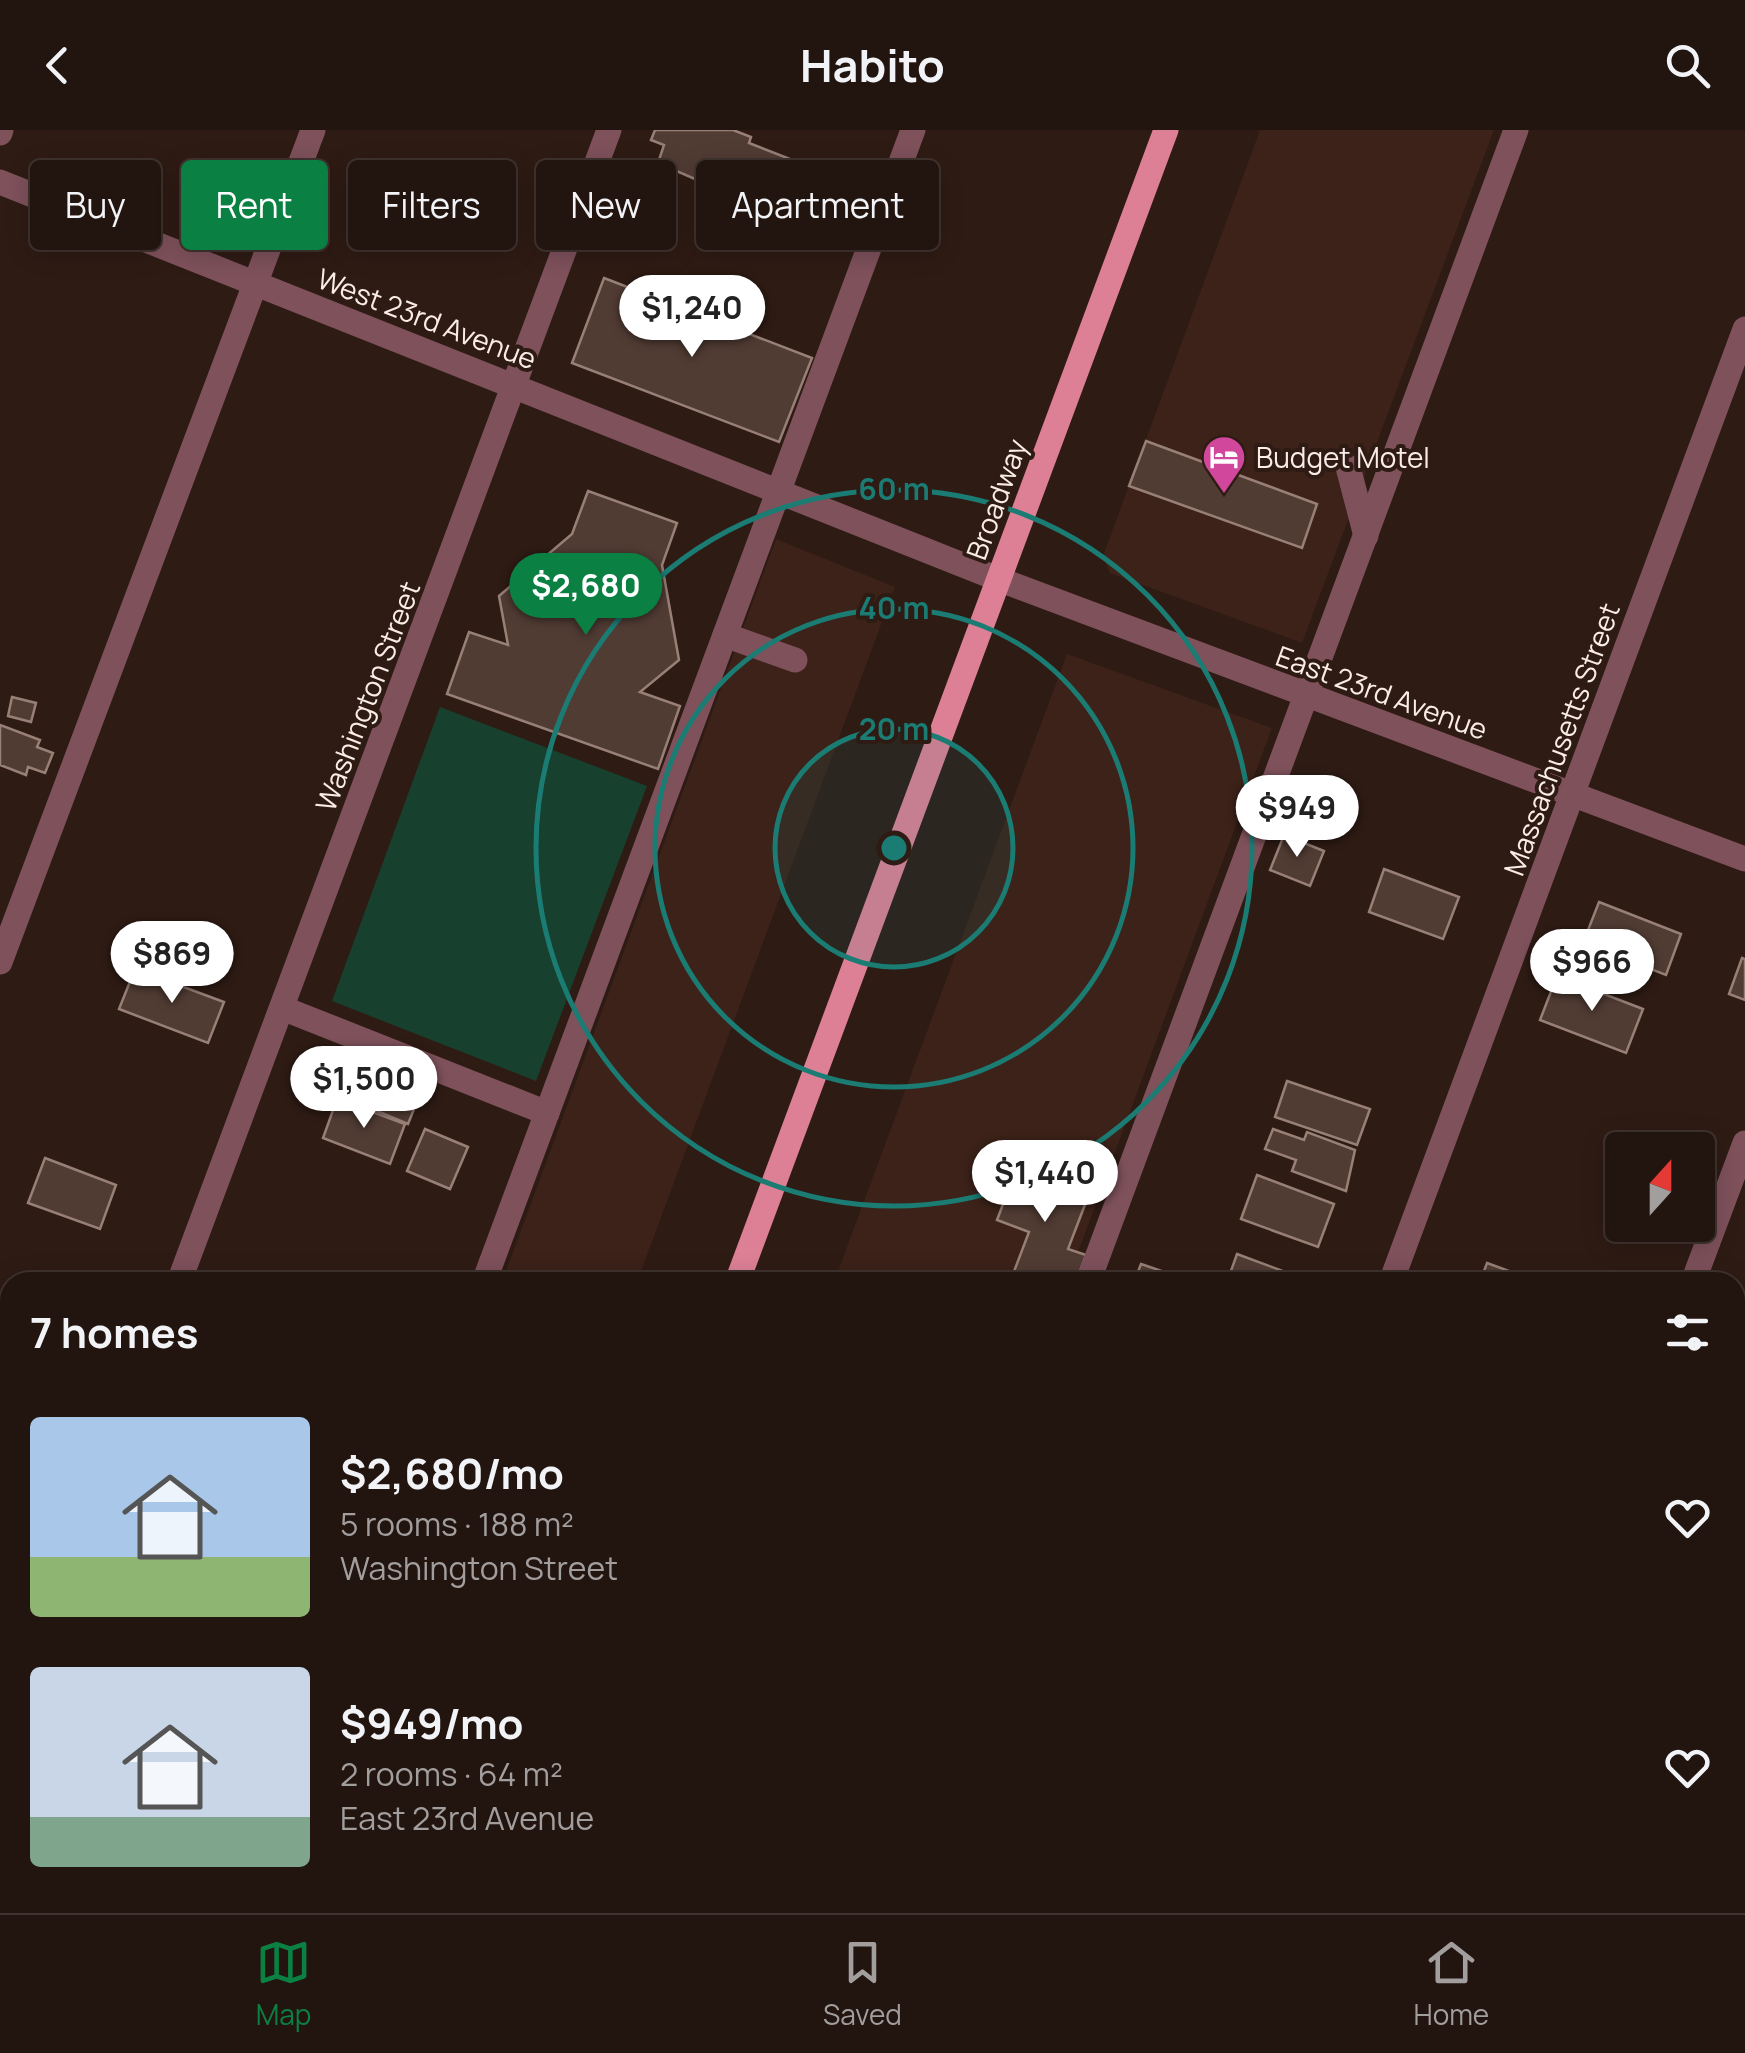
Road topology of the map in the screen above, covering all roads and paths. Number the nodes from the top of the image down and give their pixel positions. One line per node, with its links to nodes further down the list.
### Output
1 (313, 130): 7 (street)
2 (609, 130): 9 (street, Washington Street)
3 (913, 130): 11 (street)
4 (1166, 130): 13 (main road, Broadway)
5 (1516, 130): 12 (street)
6 (0, 182): 7 (street, West 23rd Avenue)
7 (257, 285): 9 (street, West 23rd Avenue); 19 (street)
8 (1745, 330): 17 (street, Massachusetts Street)
9 (516, 384): 11 (street, West 23rd Avenue); 20 (street, Washington Street)
10 (1348, 468): 12 (street)
11 (780, 491): 13 (street, West 23rd Avenue); 14 (street)
12 (1366, 536): 16 (street)
13 (998, 580): 16 (street, East 23rd Avenue); 25 (main road, Broadway)
14 (726, 635): 15 (street); 21 (street)
15 (795, 660)
16 (1306, 697): 17 (street, East 23rd Avenue); 26 (street)
17 (1573, 794): 18 (street, East 23rd Avenue); 27 (street, Massachusetts Street)
18 (1745, 859)
19 (0, 962)
20 (282, 1008): 21 (street); 23 (street, Washington Street)
21 (547, 1113): 24 (street)
22 (1745, 1143): 28 (street)
23 (184, 1272)
24 (488, 1272)
25 (741, 1272)
26 (1092, 1272)
27 (1395, 1272)
28 (1697, 1272)

